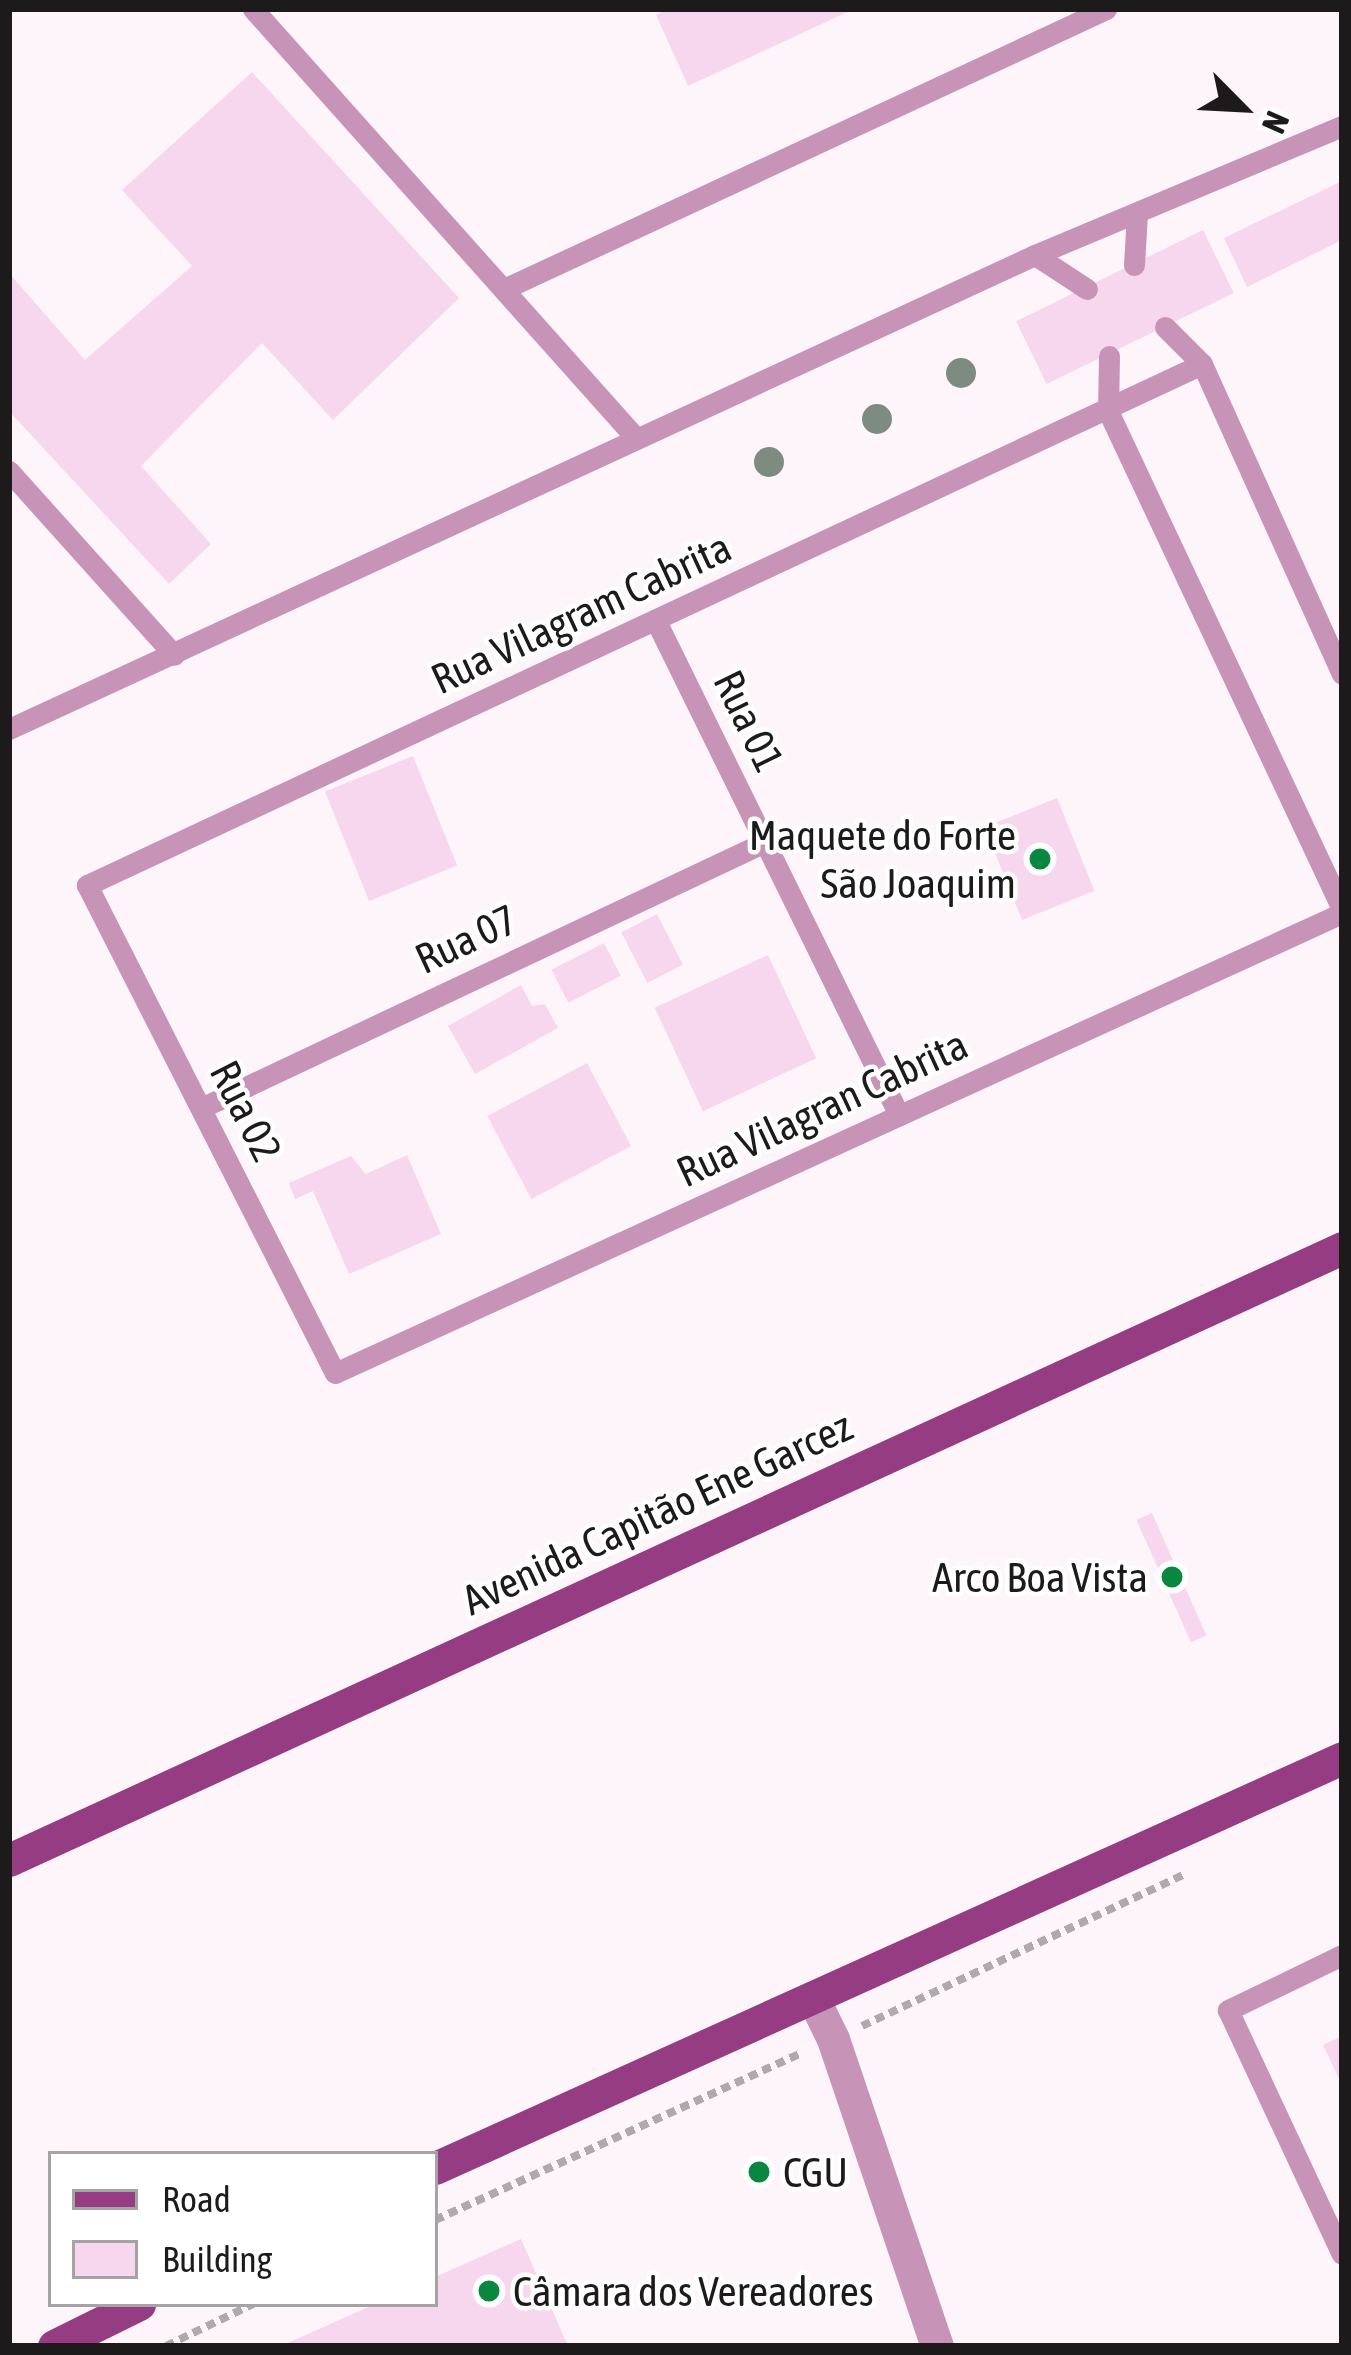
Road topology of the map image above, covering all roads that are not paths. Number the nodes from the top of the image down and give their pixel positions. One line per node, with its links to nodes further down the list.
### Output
1 (254, 9): 8 (lane)
2 (1106, 9): 8 (lane)
3 (1342, 126): 4 (lane)
4 (1137, 213): 5 (lane); 6 (lane)
5 (1035, 255): 7 (lane); 13 (lane)
6 (1134, 265)
7 (1087, 289)
8 (504, 290): 13 (lane)
9 (1166, 327): 11 (lane)
10 (1109, 356): 12 (lane)
11 (1202, 364): 12 (lane, Rua Vilagram Cabrita); 17 (lane)
12 (1108, 411): 15 (lane, Rua Vilagram Cabrita); 21 (lane)
13 (635, 437): 16 (lane)
14 (9, 471): 16 (lane)
15 (656, 621): 19 (lane, Rua 01); 20 (lane, Rua Vilagram Cabrita)
16 (174, 655): 18 (lane)
17 (1342, 674)
18 (9, 729)
19 (765, 842): 22 (lane, Rua 07); 23 (lane, Rua 01)
20 (87, 885): 22 (lane, Rua 02)
21 (1342, 911): 23 (lane, Rua Vilagran Cabrita)
22 (201, 1108): 25 (lane, Rua 02)
23 (899, 1115): 25 (lane, Rua Vilagran Cabrita)
24 (1342, 1248): 27 (main road, Avenida Capitão Ene Garcez)
25 (335, 1373)
26 (1342, 1758): 29 (main road)
27 (9, 1860)
28 (1342, 1955): 31 (lane)
29 (814, 2000): 30 (main road); 35 (street)
30 (438, 2167)
31 (1342, 2254)
32 (136, 2307): 33 (main road)
33 (99, 2336): 34 (main road)
34 (54, 2346)
35 (937, 2346)

